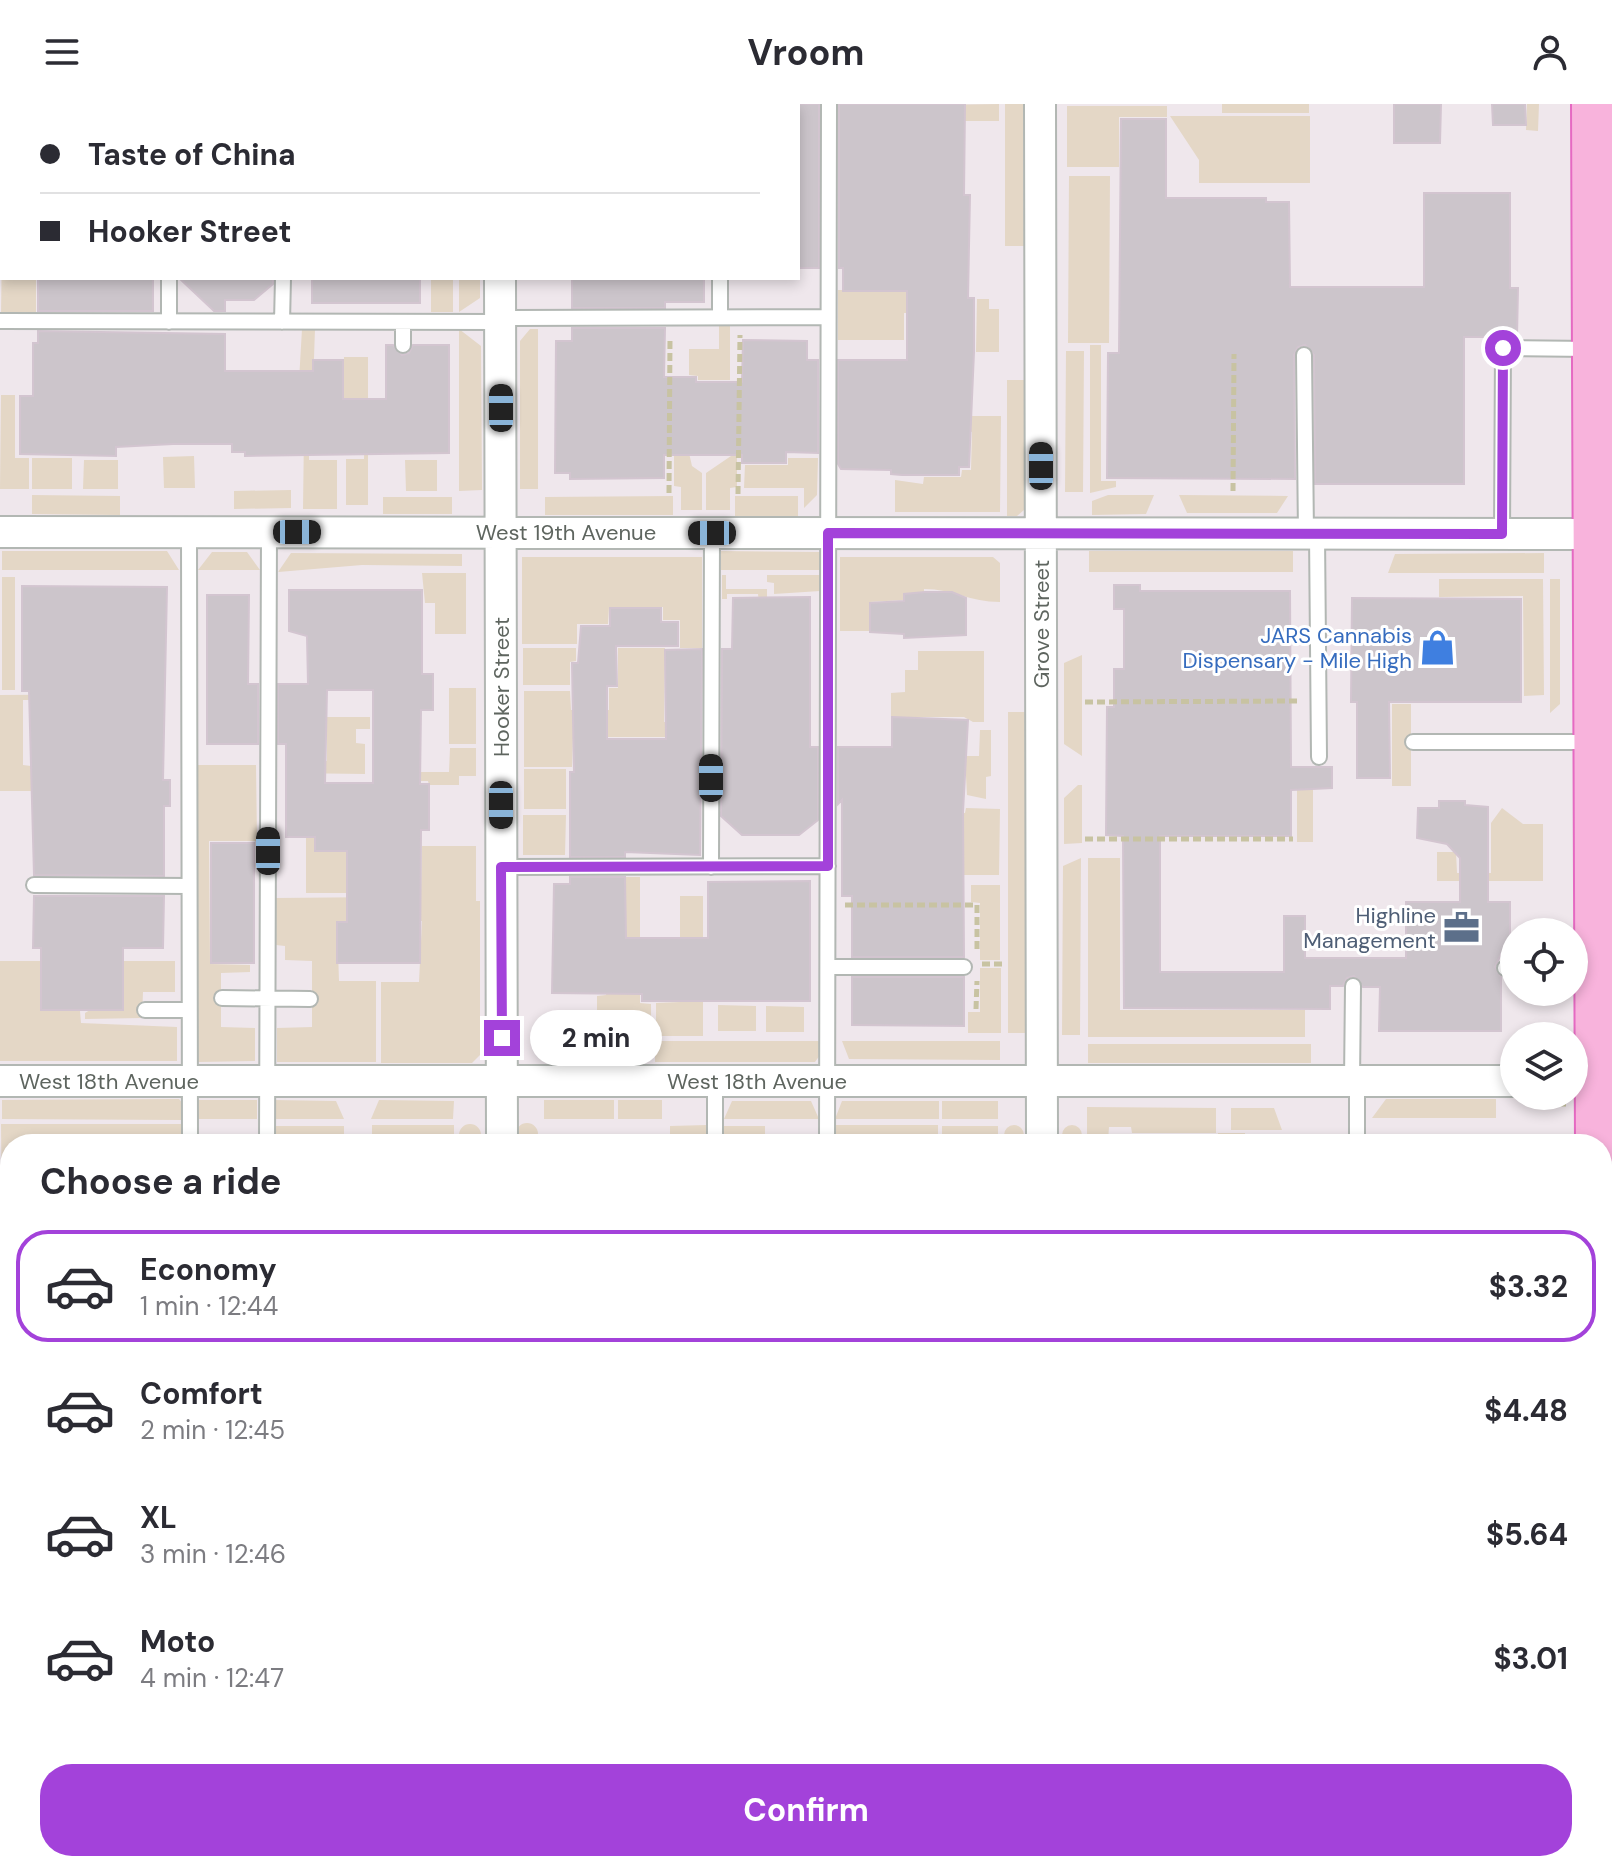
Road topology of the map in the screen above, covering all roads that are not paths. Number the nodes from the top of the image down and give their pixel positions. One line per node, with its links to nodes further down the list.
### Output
1 (829, 104): 11 (lane)
2 (1040, 104): 26 (street, Grove Street)
3 (1594, 104): 4 (main road)
4 (1603, 187): 5 (main road)
5 (1603, 247): 17 (main road)
6 (169, 280): 14 (lane)
7 (283, 280): 15 (lane)
8 (500, 280): 12 (street, Hooker Street)
9 (720, 280): 10 (lane)
10 (720, 317): 11 (lane); 12 (lane)
11 (828, 317): 25 (lane)
12 (500, 320): 16 (lane); 23 (street, Hooker Street)
13 (0, 321): 14 (lane)
14 (169, 322): 15 (lane)
15 (282, 322): 16 (lane)
16 (403, 322): 18 (lane)
17 (1602, 343): 28 (lane); 29 (main road)
18 (403, 345)
19 (1304, 355): 27 (lane)
20 (0, 532): 21 (street, West 19th Avenue)
21 (189, 532): 22 (street, West 19th Avenue); 38 (lane)
22 (269, 532): 23 (street, West 19th Avenue); 43 (lane)
23 (501, 532): 24 (street, West 19th Avenue); 34 (street, Hooker Street)
24 (712, 533): 25 (street, West 19th Avenue); 35 (lane)
25 (828, 533): 26 (street, West 19th Avenue); 33 (lane)
26 (1041, 533): 27 (street, West 19th Avenue); 53 (street, Grove Street)
27 (1312, 534): 28 (street, West 19th Avenue); 32 (lane)
28 (1502, 534): 29 (street, West 19th Avenue)
29 (1605, 534): 31 (main road)
30 (1413, 742): 31 (lane)
31 (1598, 742): 37 (main road)
32 (1319, 757)
33 (828, 866): 35 (lane); 39 (lane)
34 (501, 867): 35 (lane); 50 (street, Hooker Street)
35 (711, 867)
36 (34, 885): 38 (lane)
37 (1605, 885): 56 (main road)
38 (189, 886): 46 (lane)
39 (828, 967): 40 (lane); 52 (lane)
40 (964, 967)
41 (1353, 986): 54 (lane)
42 (222, 998): 43 (lane)
43 (268, 998): 44 (lane); 49 (lane)
44 (310, 999)
45 (145, 1010): 46 (lane)
46 (189, 1010): 48 (lane)
47 (0, 1081): 48 (street, West 18th Avenue)
48 (190, 1081): 49 (street, West 18th Avenue); 57 (lane)
49 (267, 1081): 50 (street, West 18th Avenue); 58 (lane)
50 (502, 1081): 51 (street, West 18th Avenue); 59 (street, Hooker Street)
51 (715, 1081): 52 (street, West 18th Avenue); 60 (lane)
52 (828, 1081): 53 (street, West 18th Avenue); 61 (lane)
53 (1042, 1081): 54 (street, West 18th Avenue); 62 (street, Grove Street)
54 (1354, 1081): 55 (street, West 18th Avenue); 63 (lane)
55 (1500, 1081)
56 (1595, 1081): 64 (main road)
57 (190, 1134)
58 (267, 1134)
59 (502, 1134)
60 (715, 1134)
61 (827, 1134)
62 (1042, 1134)
63 (1357, 1134)
64 (1598, 1134)

